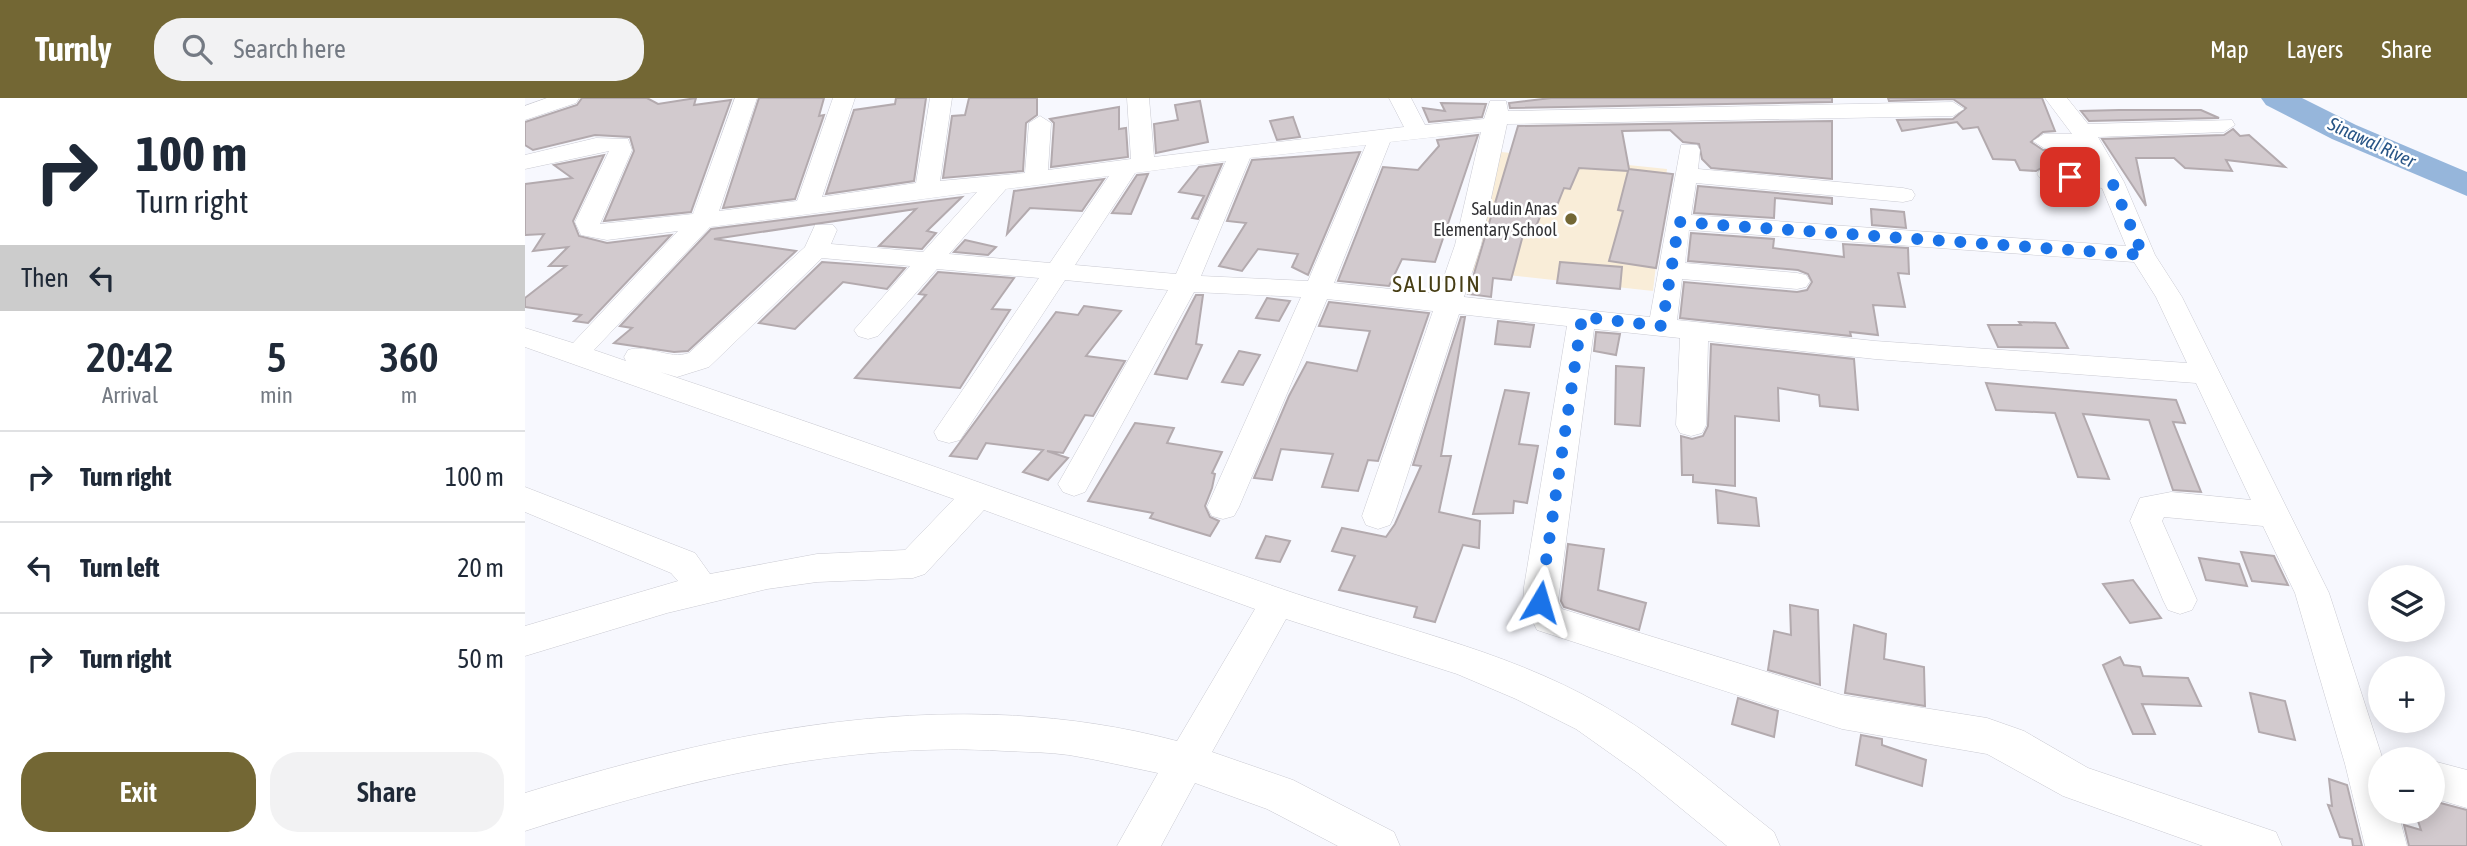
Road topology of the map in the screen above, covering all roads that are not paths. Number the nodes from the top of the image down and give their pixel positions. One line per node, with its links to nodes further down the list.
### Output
1 (568, 98): 10 (street)
2 (746, 98): 29 (street)
3 (844, 98): 28 (street)
4 (941, 98): 25 (street)
5 (1138, 98): 20 (street)
6 (1400, 98): 7 (street); 14 (street)
7 (1415, 98)
8 (2056, 98): 16 (street)
9 (1953, 109): 11 (street)
10 (525, 113)
11 (1497, 114): 14 (street); 39 (street)
12 (1039, 123): 22 (street)
13 (2224, 125): 16 (street)
14 (1418, 132): 15 (street)
15 (1381, 136): 18 (street); 38 (street)
16 (2085, 136): 17 (street); 23 (street)
17 (2044, 141)
18 (1241, 152): 20 (street); 37 (street)
19 (525, 162): 29 (street)
20 (1135, 168): 22 (street); 35 (street)
21 (2049, 174): 23 (street)
22 (1036, 179): 24 (street)
23 (2112, 182): 32 (street)
24 (998, 183): 25 (street); 33 (street)
25 (927, 189): 27 (street)
26 (1903, 194): 30 (street)
27 (835, 203): 28 (street); 31 (street)
28 (807, 207): 29 (street)
29 (704, 218): 46 (street)
30 (1679, 222): 32 (street); 34 (street)
31 (816, 250): 33 (street); 46 (street)
32 (2143, 255): 47 (street)
33 (932, 261): 35 (street); 43 (street)
34 (1670, 270): 36 (street); 42 (street)
35 (1058, 272): 37 (street); 49 (street)
36 (1797, 281)
37 (1185, 283): 38 (street); 50 (street)
38 (1318, 290): 39 (street); 53 (street)
39 (1446, 303): 40 (street); 55 (street)
40 (1582, 317): 42 (street); 69 (street)
41 (525, 321): 46 (street)
42 (1662, 326): 44 (street)
43 (868, 330)
44 (1694, 330): 47 (street); 48 (street)
45 (525, 337): 51 (street)
46 (587, 342)
47 (2204, 374): 54 (street)
48 (1691, 425)
49 (949, 432)
50 (1075, 484)
51 (978, 495): 56 (street); 58 (street)
52 (525, 499): 56 (street)
53 (1223, 508)
54 (2274, 515): 57 (street); 60 (street)
55 (1378, 516)
56 (697, 593): 59 (street)
57 (2181, 600)
58 (1277, 602): 61 (street); 68 (street)
59 (525, 641)
60 (2368, 752)
61 (1186, 761): 64 (street); 66 (street); 67 (street)
62 (2445, 783): 63 (street)
63 (2467, 789)
64 (525, 812)
65 (2382, 824): 70 (street)
66 (1138, 846)
67 (1379, 846)
68 (1759, 846)
69 (2261, 846)
70 (2386, 846)

